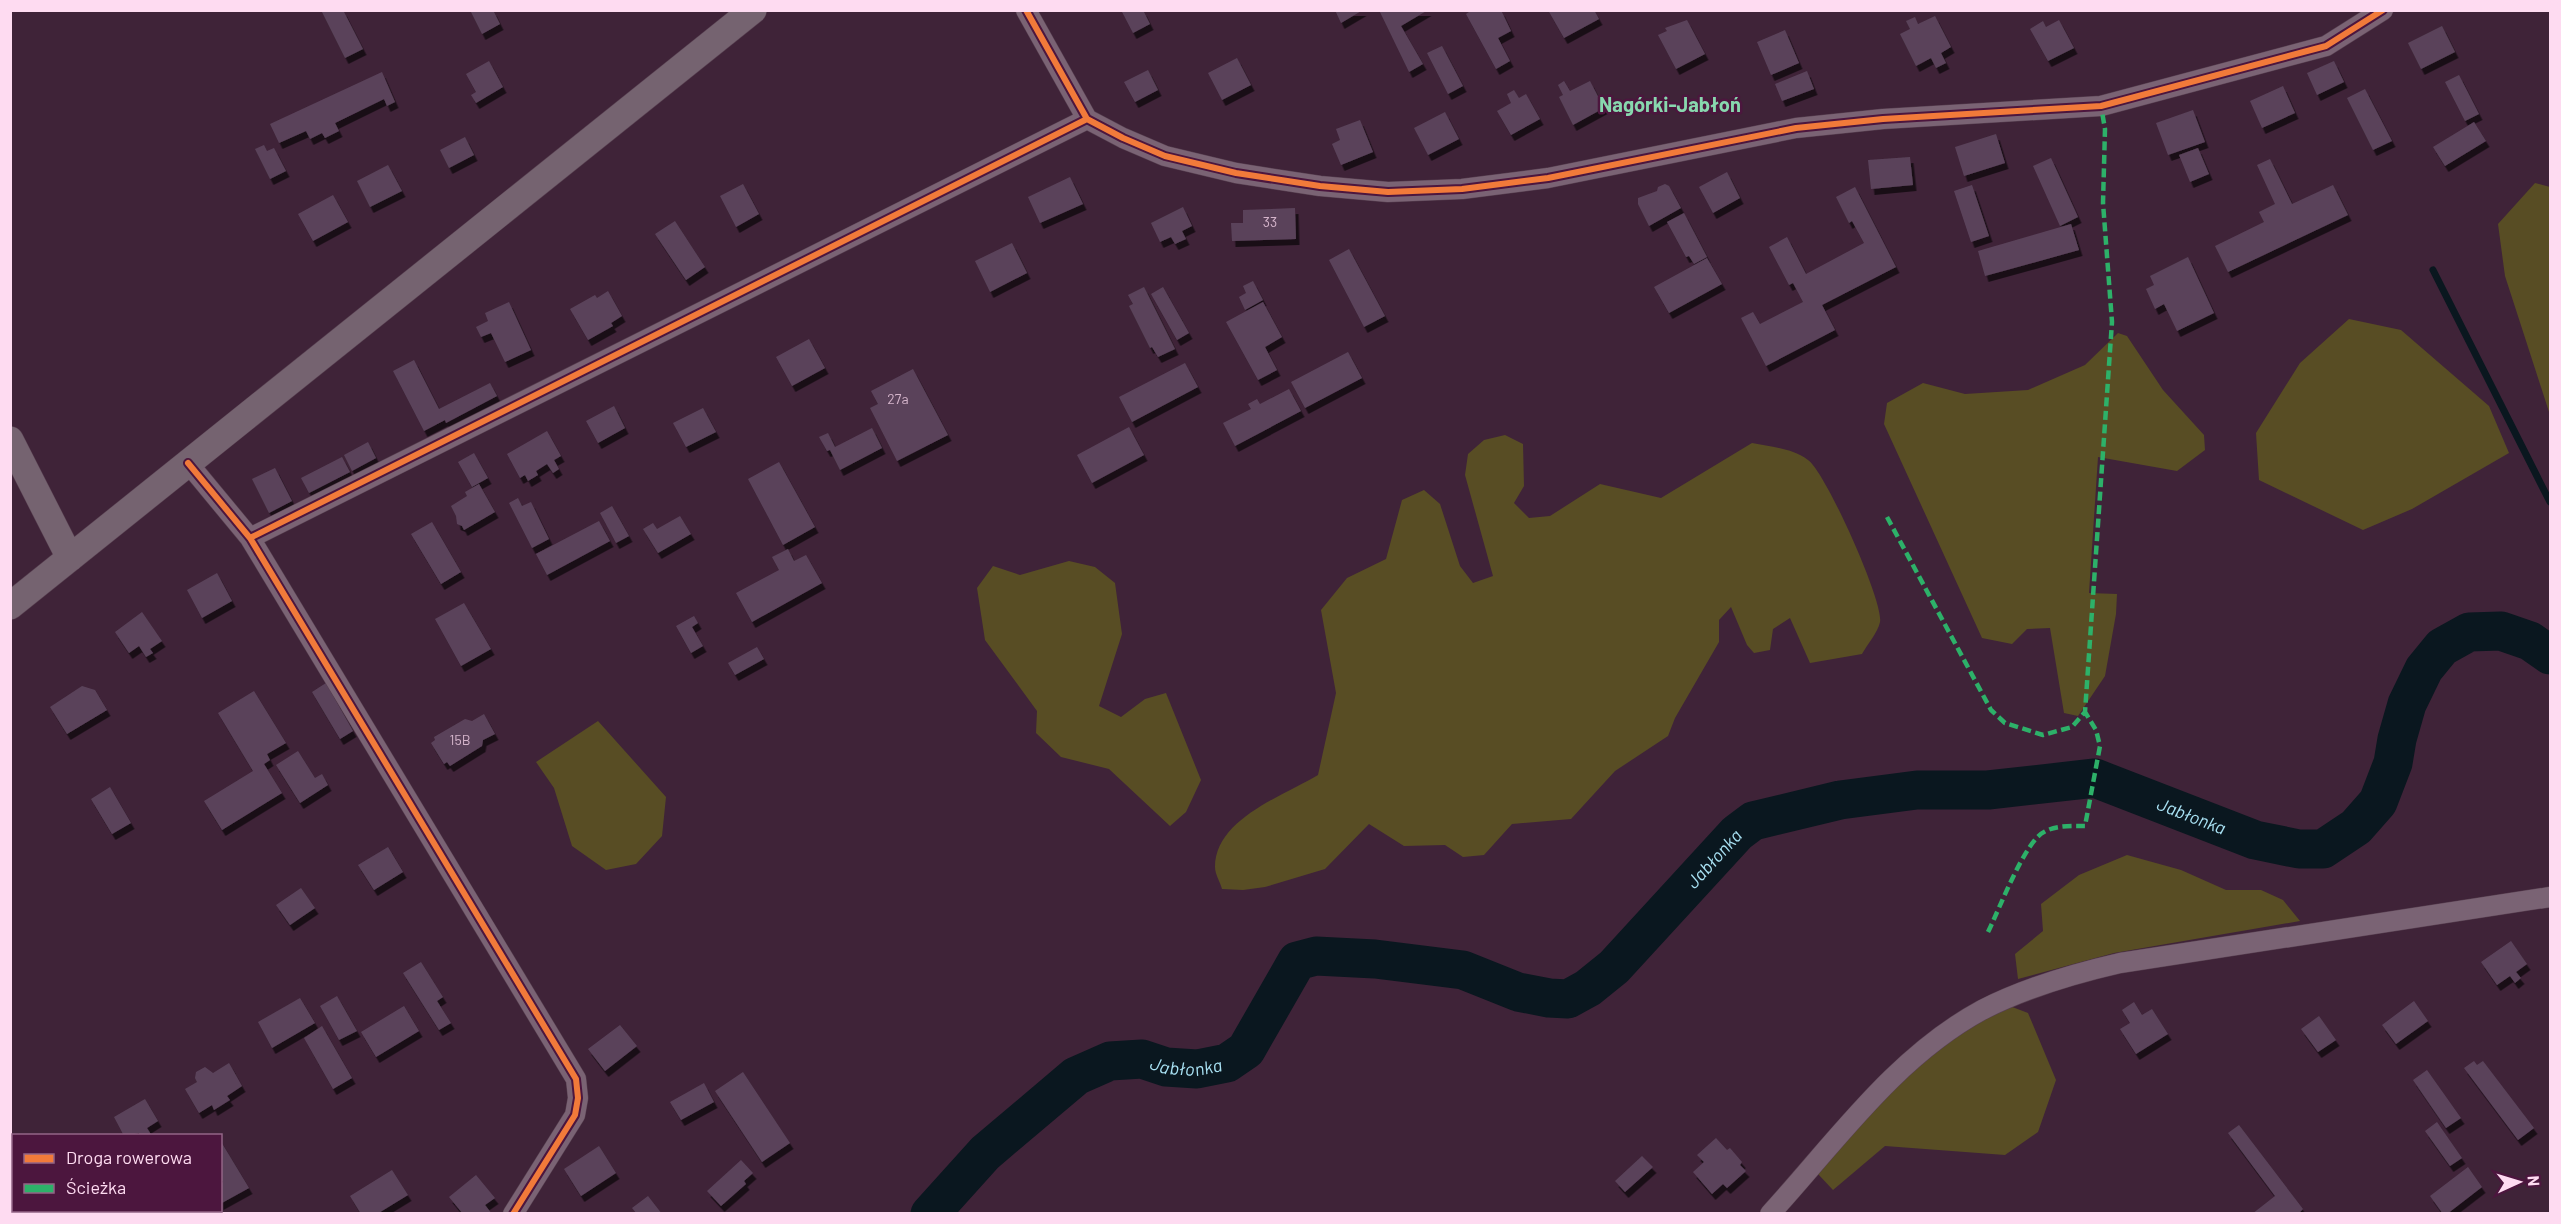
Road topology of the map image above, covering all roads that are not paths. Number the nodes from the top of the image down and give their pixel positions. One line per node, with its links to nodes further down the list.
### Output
1 (753, 10): 6 (main road)
2 (1026, 10): 4 (street)
3 (2384, 10): 4 (street)
4 (1087, 119): 7 (street)
5 (10, 440): 8 (main road)
6 (188, 463): 7 (street); 8 (main road)
7 (250, 538): 11 (street)
8 (70, 558): 9 (main road)
9 (10, 606)
10 (2550, 897): 12 (street)
11 (513, 1214)
12 (1770, 1214)

